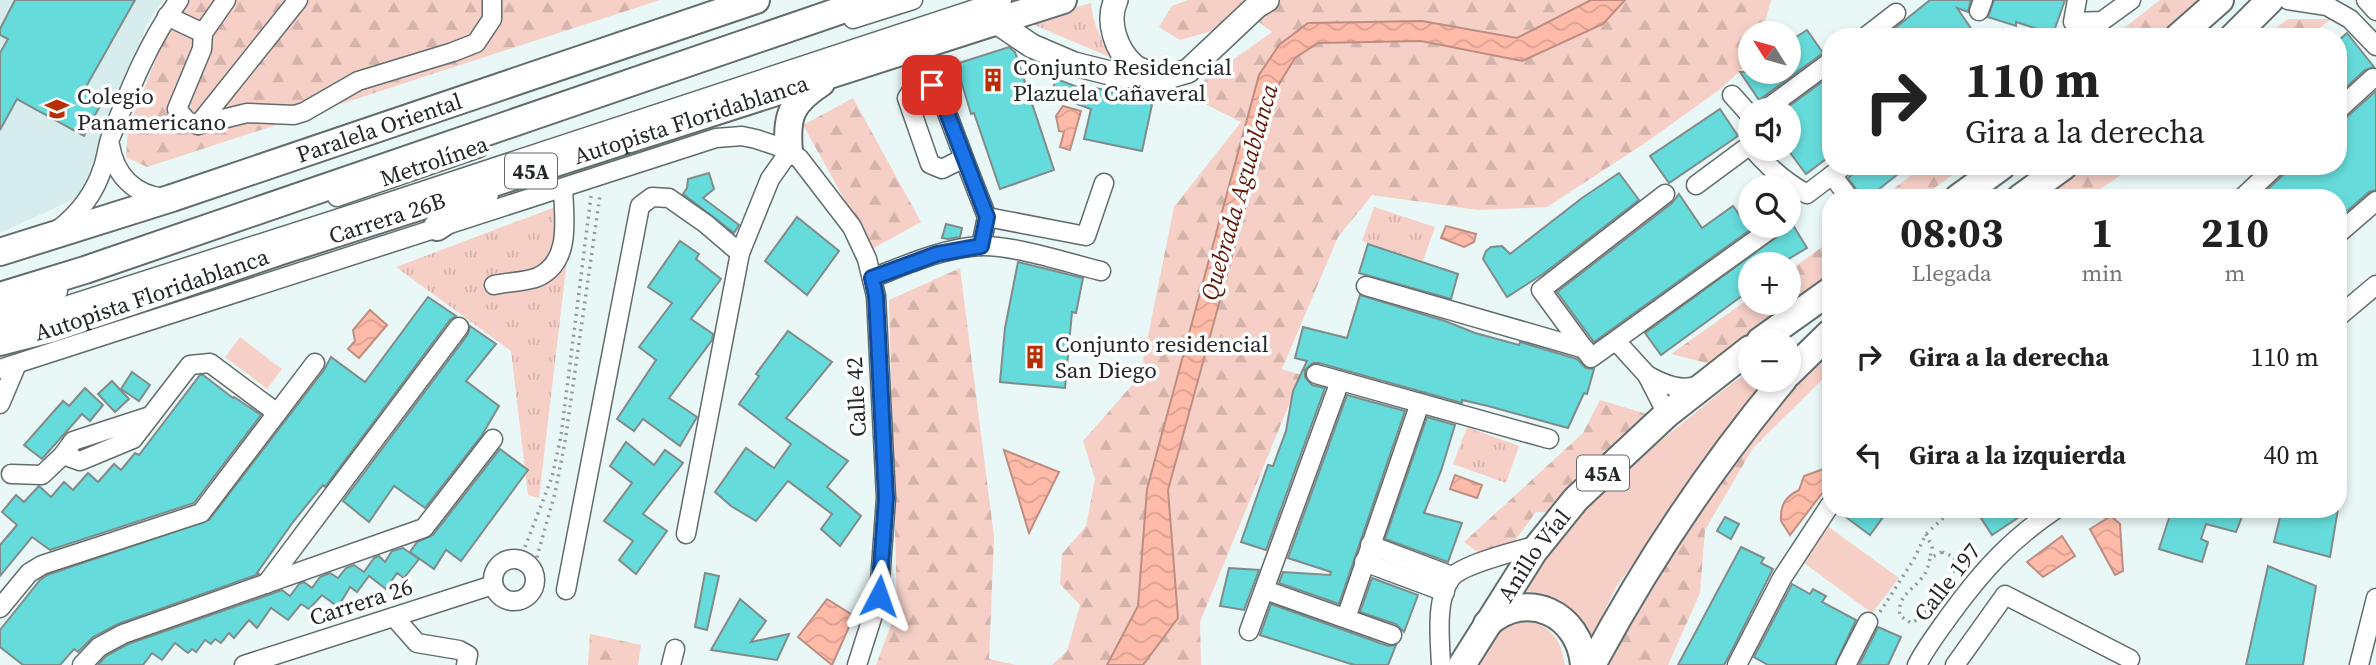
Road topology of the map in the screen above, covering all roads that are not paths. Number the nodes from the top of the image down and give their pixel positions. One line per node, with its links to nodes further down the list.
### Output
1 (179, 0): 20 (street)
2 (226, 0): 24 (street)
3 (299, 0): 34 (street)
4 (492, 0): 34 (street)
5 (756, 0): 52 (highway, Paralela Oriental)
6 (871, 0): 67 (highway, Autopista Floridablanca / 45A)
7 (913, 0): 70 (street, Metrolínea)
8 (1063, 0): 17 (highway, Autopista Floridablanca / 45A)
9 (1116, 0): 28 (main road)
10 (1267, 0): 28 (main road)
11 (2077, 0): 12 (street)
12 (2131, 0)
13 (2220, 0): 22 (highway)
14 (2270, 0): 23 (highway)
15 (2288, 0): 25 (street)
16 (2366, 0): 18 (street)
17 (998, 11): 27 (highway, Autopista Floridablanca / 45A); 28 (main road); 71 (street, Metrolínea)
18 (2376, 11)
19 (1896, 13): 21 (street)
20 (167, 16): 24 (street); 35 (street)
21 (1877, 28)
22 (2188, 28)
23 (2242, 28)
24 (203, 33): 34 (street)
25 (2376, 46)
26 (1822, 68): 31 (street)
27 (838, 73): 36 (highway); 44 (highway, Autopista Floridablanca / 45A)
28 (1164, 78)
29 (2373, 78): 33 (street)
30 (1732, 95): 32 (street)
31 (1781, 98)
32 (1738, 102)
33 (2347, 102)
34 (198, 125)
35 (109, 142): 52 (street); 57 (street)
36 (789, 152): 47 (street, Carrera 26B); 61 (street); 63 (street, Calle 42)
37 (1738, 156): 46 (street)
38 (964, 158): 54 (street)
39 (1764, 161): 40 (street)
40 (1833, 175)
41 (1990, 175): 48 (highway)
42 (2052, 175): 49 (highway)
43 (2266, 175): 50 (street)
44 (507, 179): 56 (highway); 76 (highway, Autopista Floridablanca / 45A)
45 (1104, 183): 54 (street)
46 (1696, 185)
47 (563, 188): 56 (street, Carrera 26B); 64 (street)
48 (1971, 189)
49 (2032, 189)
50 (2252, 189)
51 (1665, 194): 77 (street)
52 (172, 198): 57 (highway, Paralela Oriental)
53 (2376, 201): 55 (street)
54 (987, 217): 59 (street)
55 (2347, 226)
56 (438, 227): 81 (street, Carrera 26B)
57 (48, 237): 60 (highway, Paralela Oriental)
58 (1758, 238): 74 (street)
59 (981, 246): 62 (street); 63 (street)
60 (0, 252)
61 (740, 253): 96 (street); 102 (street)
62 (1101, 271)
63 (872, 278): 117 (street, Calle 42)
64 (494, 285)
65 (2376, 285): 69 (street)
66 (1366, 286): 77 (street)
67 (0, 296)
68 (1822, 296): 73 (highway)
69 (2347, 309)
70 (0, 311)
71 (0, 327)
72 (459, 327): 99 (street)
73 (1776, 329)
74 (1616, 341): 77 (street); 83 (street)
75 (1822, 341): 79 (highway)
76 (0, 342)
77 (1585, 349)
78 (1738, 358): 84 (highway, Anillo Víal / 45A)
79 (1801, 361)
80 (315, 363): 89 (street)
81 (8, 366): 88 (street)
82 (1315, 374): 85 (street)
83 (1647, 375): 84 (street); 90 (street)
84 (1714, 377): 90 (highway, Anillo Víal / 45A)
85 (1340, 381): 87 (street); 103 (street)
86 (1773, 392): 121 (highway)
87 (1420, 403): 92 (street); 98 (street)
88 (0, 404)
89 (277, 413): 93 (street); 105 (street)
90 (1667, 415): 97 (highway, Anillo Víal / 45A)
91 (493, 439): 99 (street)
92 (1549, 439)
93 (10, 474)
94 (1822, 517): 122 (street)
95 (2043, 518): 124 (street, Calle 197)
96 (686, 534)
97 (1539, 545): 100 (street); 109 (highway, Anillo Víal / 45A)
98 (1367, 553): 100 (street); 107 (street)
99 (266, 584): 114 (street)
100 (1448, 584): 118 (street)
101 (493, 585): 101 (street); 106 (street, Carrera 26)
102 (566, 590)
103 (1265, 590): 107 (street); 110 (street)
104 (2376, 598): 125 (street)
105 (0, 608)
106 (394, 617): 115 (street, Carrera 26); 116 (street)
107 (1346, 618): 111 (street)
108 (1868, 622): 123 (street)
109 (1486, 625): 119 (highway, Anillo Víal / 45A); 120 (highway)
110 (1249, 631)
111 (1392, 635)
112 (2130, 659): 113 (street)
113 (1958, 664)
114 (82, 665)
115 (244, 665)
116 (466, 665)
117 (857, 665)
118 (1441, 665)
119 (1462, 665)
120 (1584, 665)
121 (1592, 665)
122 (1737, 665)
123 (1846, 665)
124 (1917, 665)
125 (2359, 665)

